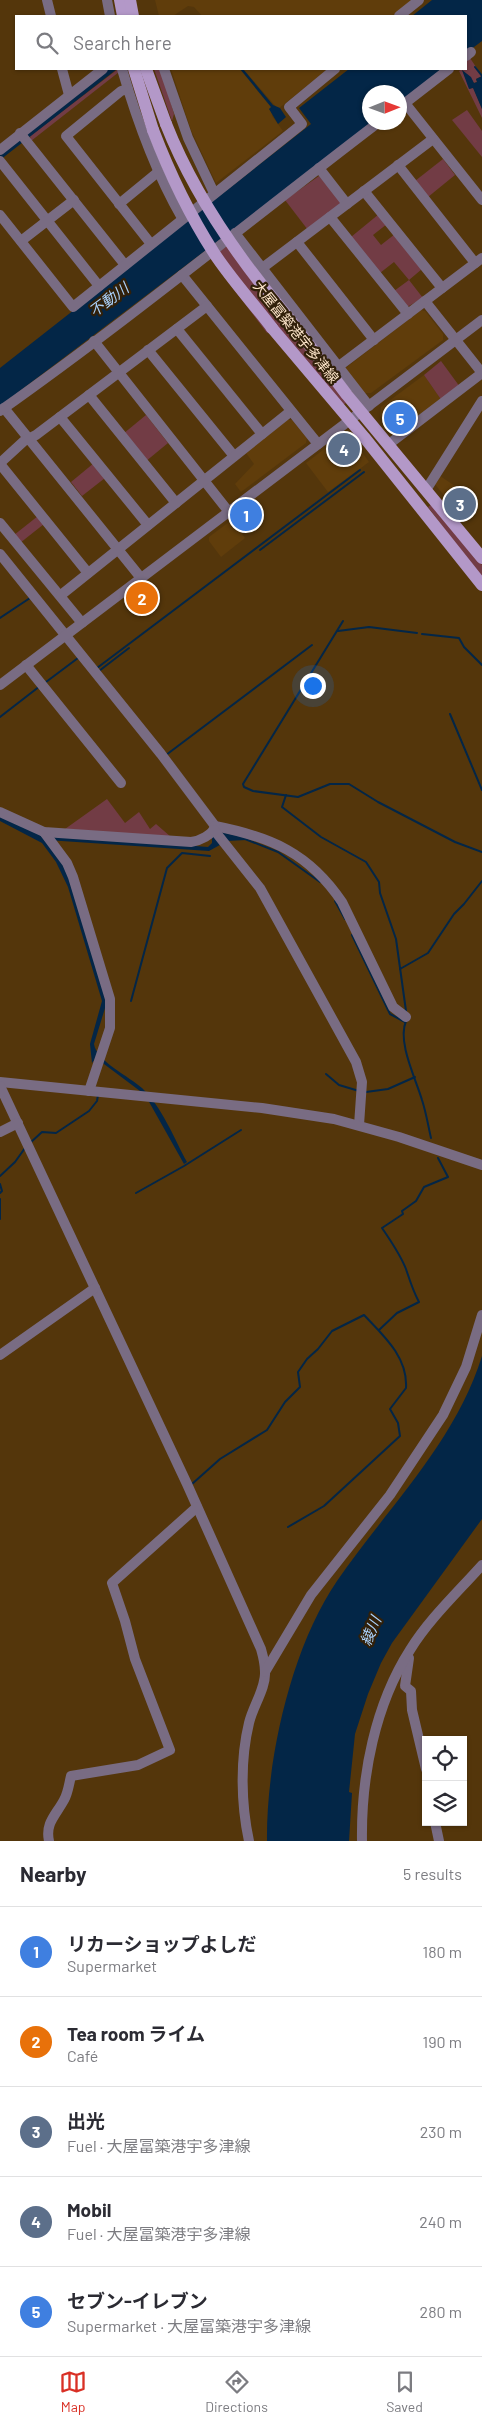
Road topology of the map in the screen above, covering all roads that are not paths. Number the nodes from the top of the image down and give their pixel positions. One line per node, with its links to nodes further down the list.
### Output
1 (47, 0): 6 (street)
2 (107, 0): 7 (street)
3 (120, 0): 8 (main road)
4 (130, 0): 9 (main road)
5 (419, 0): 10 (street)
6 (51, 15)
7 (110, 15)
8 (123, 15)
9 (133, 15)
10 (400, 15)
11 (62, 70): 20 (street)
12 (101, 70): 20 (street)
13 (122, 70): 19 (street)
14 (134, 70): 68 (main road, 大屋冨築港宇多津線, bridge)
15 (146, 70): 65 (main road, 大屋冨築港宇多津線, bridge)
16 (164, 70): 32 (street)
17 (334, 70): 32 (street)
18 (448, 70): 21 (street)
19 (128, 89): 30 (street); 35 (street)
20 (69, 95): 24 (street)
21 (407, 101)
22 (407, 110): 25 (street)
23 (369, 130): 29 (street)
24 (23, 136): 26 (street); 33 (street)
25 (433, 139): 28 (street); 34 (street)
26 (0, 150)
27 (0, 161): 40 (street)
28 (398, 165): 31 (street); 45 (street)
29 (319, 168): 36 (street); 41 (street)
30 (158, 172): 35 (street); 39 (street)
31 (364, 191): 36 (street); 50 (street)
32 (214, 193): 39 (street)
33 (74, 200): 40 (street); 46 (street)
34 (482, 200)
35 (119, 204): 44 (street)
36 (347, 204): 38 (street)
37 (0, 215): 42 (street)
38 (330, 217): 43 (street); 53 (street)
39 (182, 218): 44 (street)
40 (47, 221): 42 (street); 49 (street)
41 (235, 233): 47 (street); 48 (street)
42 (21, 241): 49 (street)
43 (296, 242): 47 (street); 56 (street)
44 (151, 244): 46 (street)
45 (479, 260): 50 (street)
46 (125, 265): 49 (street)
47 (261, 269): 60 (street)
48 (182, 275): 52 (street); 58 (street)
49 (99, 286)
50 (442, 288): 51 (street)
51 (425, 301): 53 (street); 57 (street)
52 (207, 306): 55 (street); 66 (street)
53 (408, 314): 56 (street)
54 (482, 320): 57 (street)
55 (177, 329): 59 (street); 69 (street)
56 (374, 340): 60 (street)
57 (456, 340): 65 (street); 72 (street)
58 (94, 341): 61 (street); 64 (street)
59 (148, 350): 61 (street); 73 (street)
60 (339, 366): 65 (street)
61 (118, 373): 62 (street); 75 (street)
62 (89, 395): 67 (street); 77 (street)
63 (482, 400): 76 (street)
64 (2, 409): 70 (street)
65 (365, 409): 68 (street); 72 (main road, 大屋冨築港宇多津線)
66 (291, 411): 69 (street); 71 (street)
67 (60, 417): 70 (street); 81 (street)
68 (350, 420): 71 (street); 78 (main road, 大屋冨築港宇多津線)
69 (262, 434): 73 (street)
70 (30, 439): 74 (street); 82 (street)
71 (318, 444): 79 (street)
72 (389, 444): 76 (main road, 大屋冨築港宇多津線)
73 (234, 456): 75 (street)
74 (0, 463): 85 (street)
75 (204, 480): 77 (street); 79 (street)
76 (426, 490): 78 (main road); 84 (main road, 大屋冨築港宇多津線)
77 (176, 503): 81 (street)
78 (417, 505): 87 (main road, 大屋冨築港宇多津線)
79 (229, 512): 86 (street)
80 (0, 523): 88 (street)
81 (148, 525): 82 (street)
82 (118, 549): 85 (street); 86 (street)
83 (0, 554): 90 (street)
84 (482, 558)
85 (88, 573): 88 (street)
86 (141, 578): 89 (street)
87 (482, 585)
88 (60, 595): 89 (street)
89 (82, 623): 90 (street)
90 (65, 636): 91 (street); 95 (street)
91 (26, 665): 92 (street); 93 (street)
92 (0, 685)
93 (121, 783)
94 (0, 812): 96 (street)
95 (215, 830): 96 (street); 97 (street); 102 (street)
96 (47, 836): 100 (street)
97 (406, 1017)
98 (0, 1082): 100 (street)
99 (0, 1086): 101 (street)
100 (89, 1091): 102 (street)
101 (18, 1123): 103 (street); 107 (street)
102 (359, 1125): 104 (street)
103 (0, 1132)
104 (468, 1160): 105 (street); 106 (street)
105 (482, 1160)
106 (482, 1165)
107 (95, 1288): 109 (street); 110 (street)
108 (482, 1315): 113 (street)
109 (0, 1355)
110 (197, 1506): 113 (street); 116 (street)
111 (482, 1565): 112 (street)
112 (410, 1650): 114 (street); 118 (street)
113 (265, 1672): 117 (street)
114 (422, 1752)
115 (436, 1826): 119 (street)
116 (49, 1841)
117 (249, 1841)
118 (362, 1841)
119 (439, 1841)

